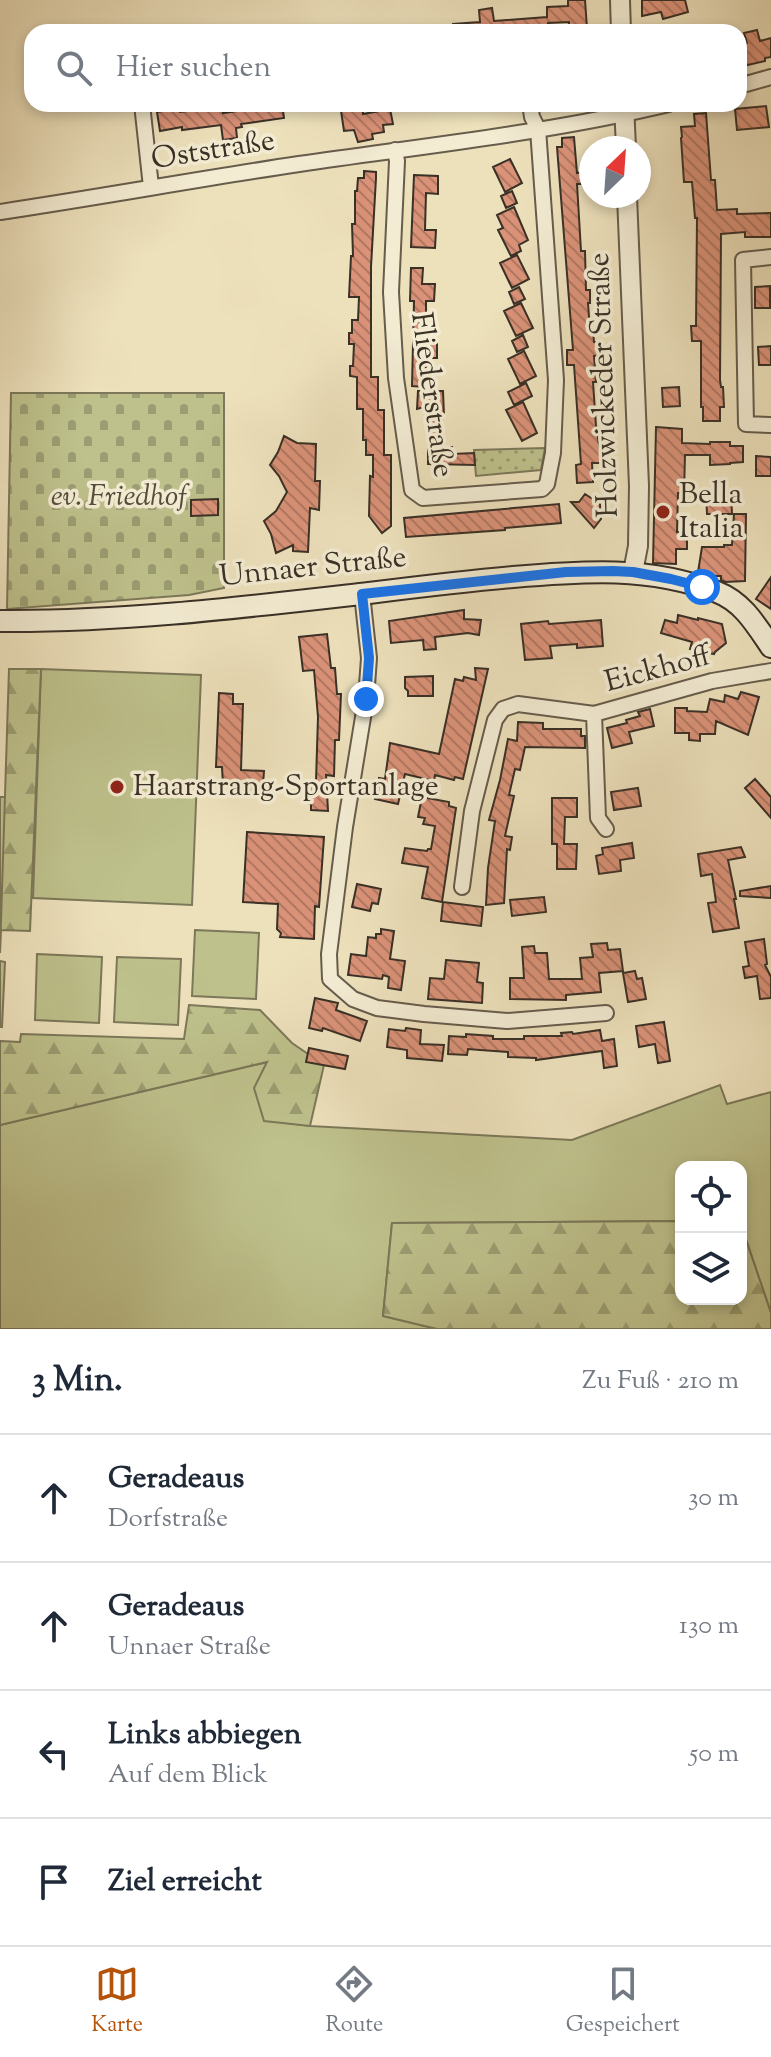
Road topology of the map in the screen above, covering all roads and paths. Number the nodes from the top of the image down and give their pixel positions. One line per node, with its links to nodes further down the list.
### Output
1 (620, 0): 2 (street)
2 (621, 24)
3 (771, 77): 4 (street)
4 (747, 84)
5 (143, 112): 12 (street)
6 (531, 112): 9 (street)
7 (612, 112): 9 (street, Oststraße)
8 (625, 112): 10 (street)
9 (538, 129): 11 (street, Oststraße); 11 (street, Fliederstraße)
10 (626, 136)
11 (395, 150): 12 (street, Oststraße)
12 (151, 187): 14 (street, Oststraße)
13 (627, 208): 17 (street, Holzwickeder Straße)
14 (0, 212)
15 (771, 257): 16 (street)
16 (771, 425)
17 (633, 572): 18 (main road, Unnaer Straße); 20 (main road, Unnaer Straße)
18 (362, 594): 19 (main road, Unnaer Straße); 25 (street)
19 (0, 621)
20 (771, 647)
21 (771, 671): 22 (street, Eickhoff)
22 (594, 714): 23 (street); 24 (street, Eickhoff)
23 (606, 829)
24 (462, 887)
25 (606, 1013)

